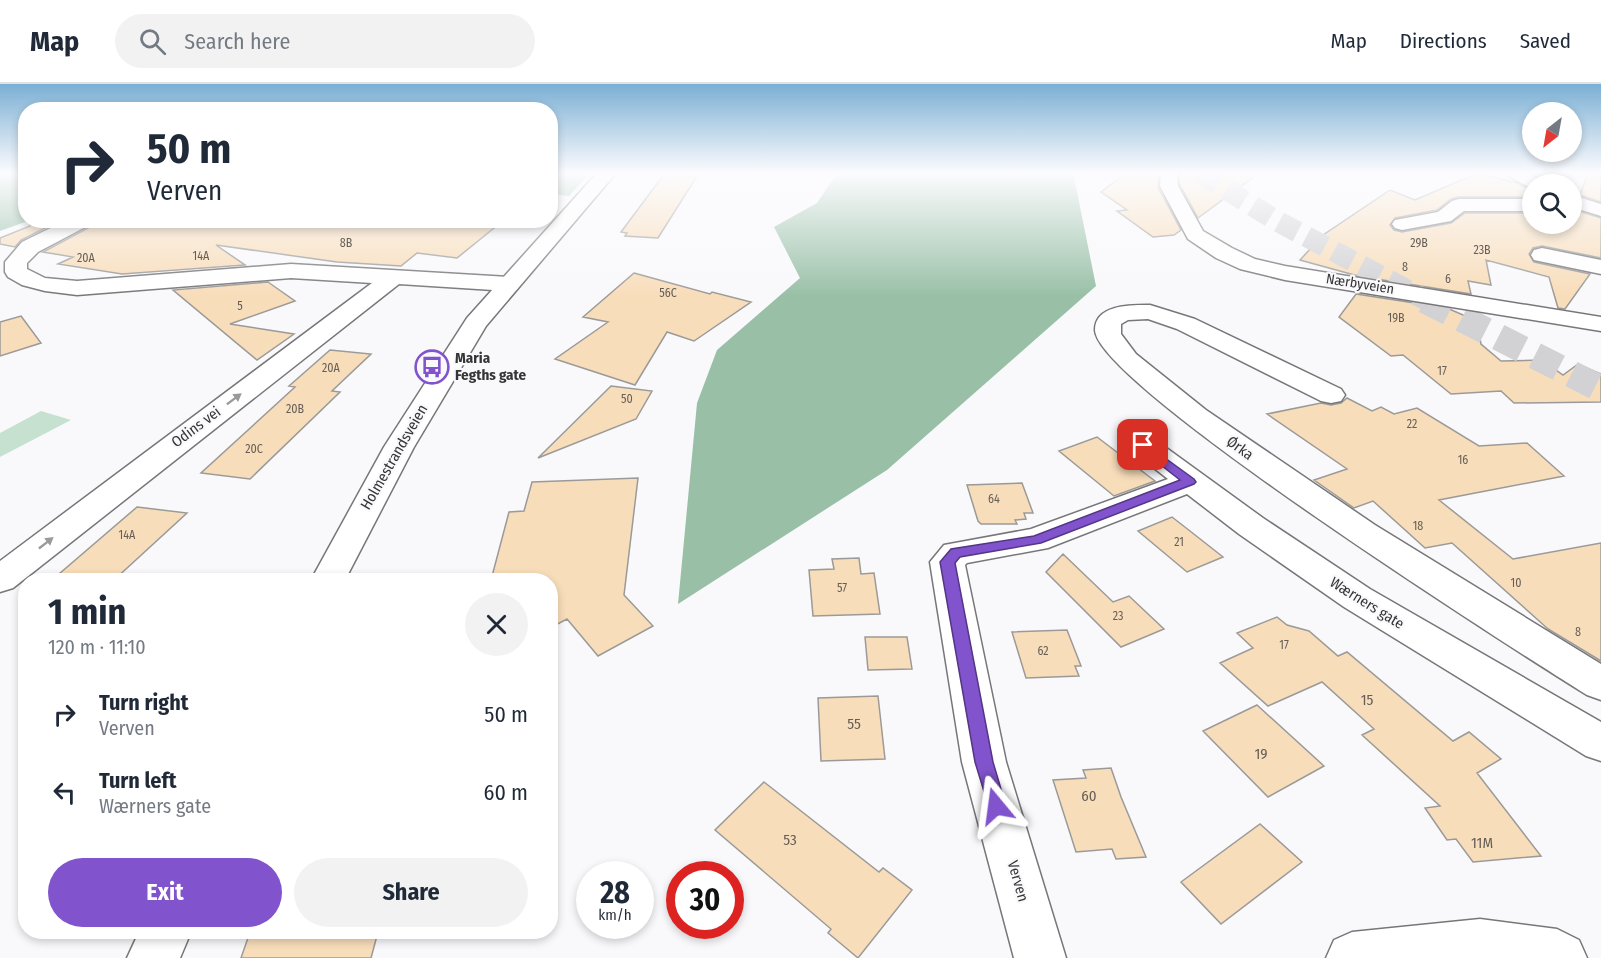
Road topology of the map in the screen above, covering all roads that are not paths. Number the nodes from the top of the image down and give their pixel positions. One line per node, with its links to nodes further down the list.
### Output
1 (571, 214): 9 (street, Holmestrandsveien)
2 (1184, 214): 10 (street, Nærbyveien)
3 (1448, 214): 4 (street)
4 (1402, 224)
5 (69, 228): 8 (street)
6 (1542, 255): 7 (street)
7 (1601, 267)
8 (394, 277): 9 (street); 15 (street, Odins vei, one-way to 8)
9 (509, 284): 14 (street, Holmestrandsveien)
10 (1601, 324)
11 (1331, 395): 16 (street, Ørka)
12 (1143, 445): 13 (street, Wærners gate)
13 (1189, 482): 17 (street, Wærners gate); 20 (street, Verven)
14 (332, 573)
15 (0, 579)
16 (1601, 684)
17 (1601, 742)
18 (162, 939): 19 (street)
19 (153, 958)
20 (1040, 958)
21 (1352, 958): 22 (street)
22 (1561, 958)

